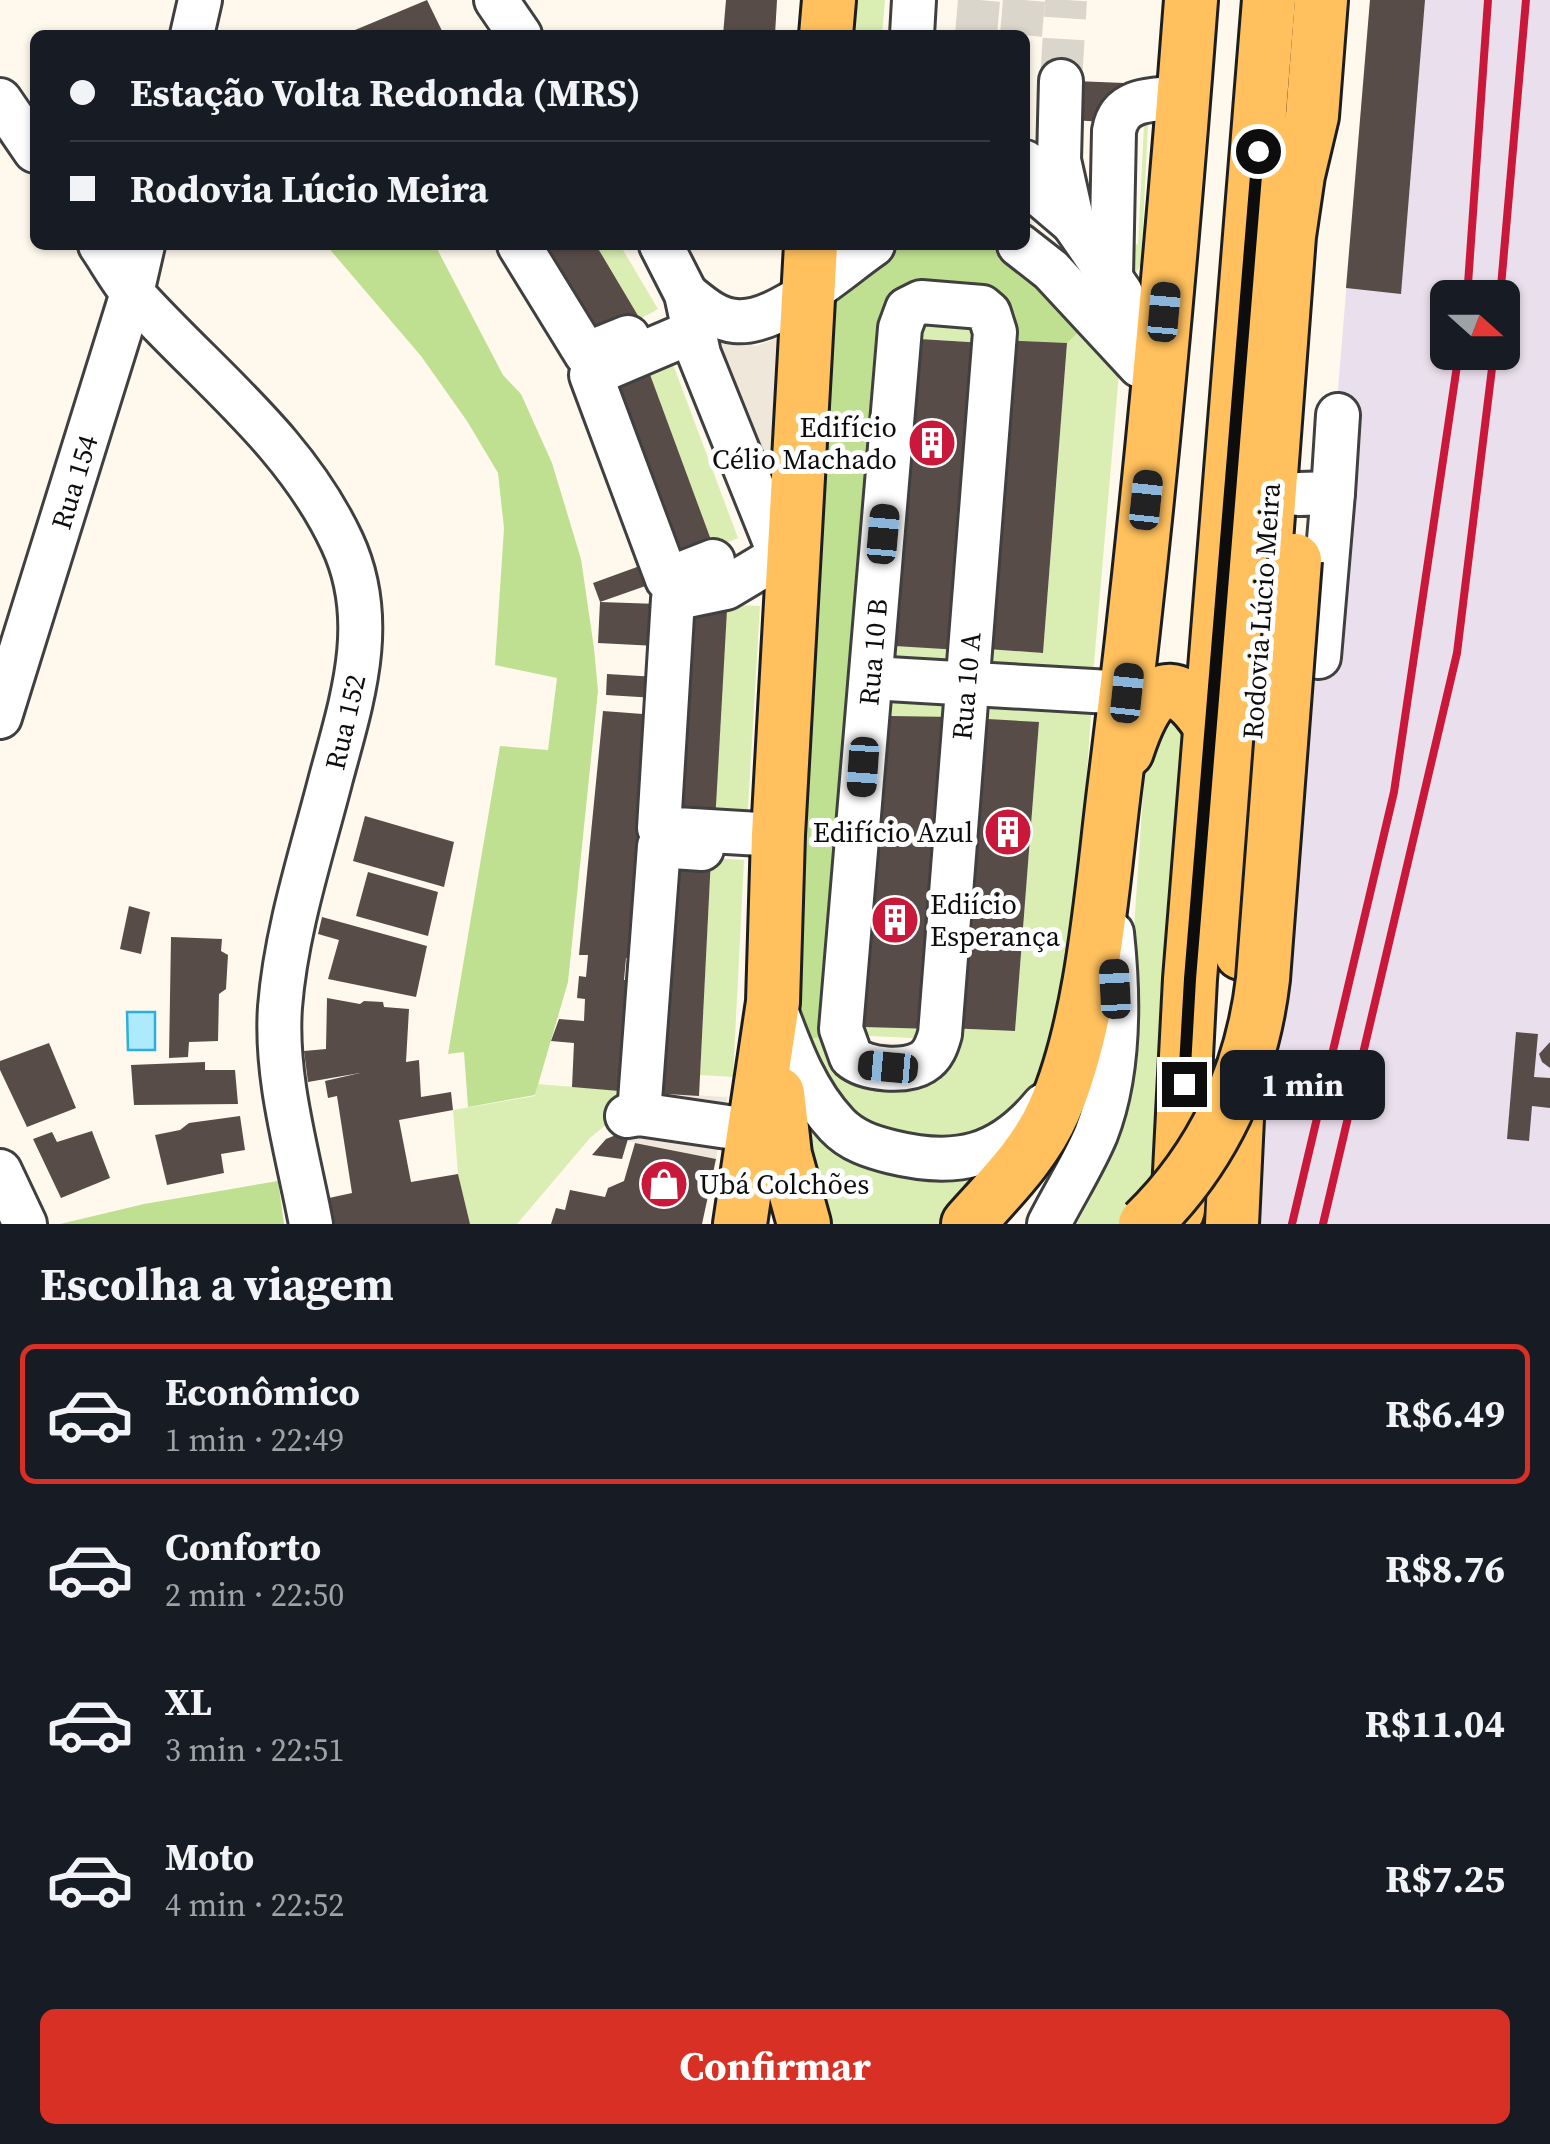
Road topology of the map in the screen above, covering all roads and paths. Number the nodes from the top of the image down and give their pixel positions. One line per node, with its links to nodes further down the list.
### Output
1 (200, 0): 8 (street)
2 (496, 0): 9 (street)
3 (829, 0): 10 (main road)
4 (914, 0): 11 (street)
5 (1191, 0): 13 (main road)
6 (1269, 0): 39 (main road, Rodovia Lúcio Meira)
7 (1321, 0): 15 (main road, Rodovia Lúcio Meira)
8 (193, 30)
9 (517, 30)
10 (826, 30)
11 (912, 30)
12 (1061, 80): 18 (street)
13 (1184, 98): 26 (street); 30 (main road)
14 (0, 100): 16 (street)
15 (1312, 116): 32 (main road); 57 (main road, Rodovia Lúcio Meira)
16 (30, 144)
17 (1030, 179): 18 (street)
18 (1073, 223): 26 (street)
19 (103, 250): 27 (street, Rua 152)
20 (143, 250): 27 (street, Rua 154)
21 (522, 250): 29 (street)
22 (663, 250): 29 (street)
23 (858, 250): 25 (street)
24 (1025, 250): 30 (street)
25 (809, 268): 29 (street); 33 (main road)
26 (1111, 276): 30 (street)
27 (132, 293): 38 (street, Rua 154); 50 (street, Rua 152)
28 (948, 302): 35 (street, Rua 10 B); 36 (street, Rua 10 A)
29 (689, 312): 33 (street); 33 (street)
30 (1157, 384): 37 (main road)
31 (1338, 415): 32 (street)
32 (1316, 493): 34 (street); 55 (main road, bridge)
33 (782, 558): 41 (street); 42 (main road)
34 (1319, 657)
35 (870, 678): 36 (street); 46 (street, Rua 10 B)
36 (966, 682): 37 (street); 46 (street, Rua 10 A)
37 (1127, 693): 40 (main road)
38 (0, 717)
39 (1210, 726): 40 (main road); 56 (main road, Rodovia Lúcio Meira)
40 (1114, 791): 43 (main road)
41 (713, 841): 42 (street); 47 (street)
42 (778, 844): 44 (main road)
43 (1103, 883): 45 (main road); 54 (street)
44 (772, 1002): 45 (street); 47 (main road); 52 (main road)
45 (1069, 1065): 53 (main road)
46 (888, 1067)
47 (755, 1131): 51 (main road)
48 (0, 1171): 49 (street)
49 (25, 1224)
50 (310, 1224)
51 (740, 1224)
52 (804, 1224)
53 (968, 1224)
54 (1049, 1224)
55 (1145, 1224)
56 (1177, 1224)
57 (1232, 1224)

